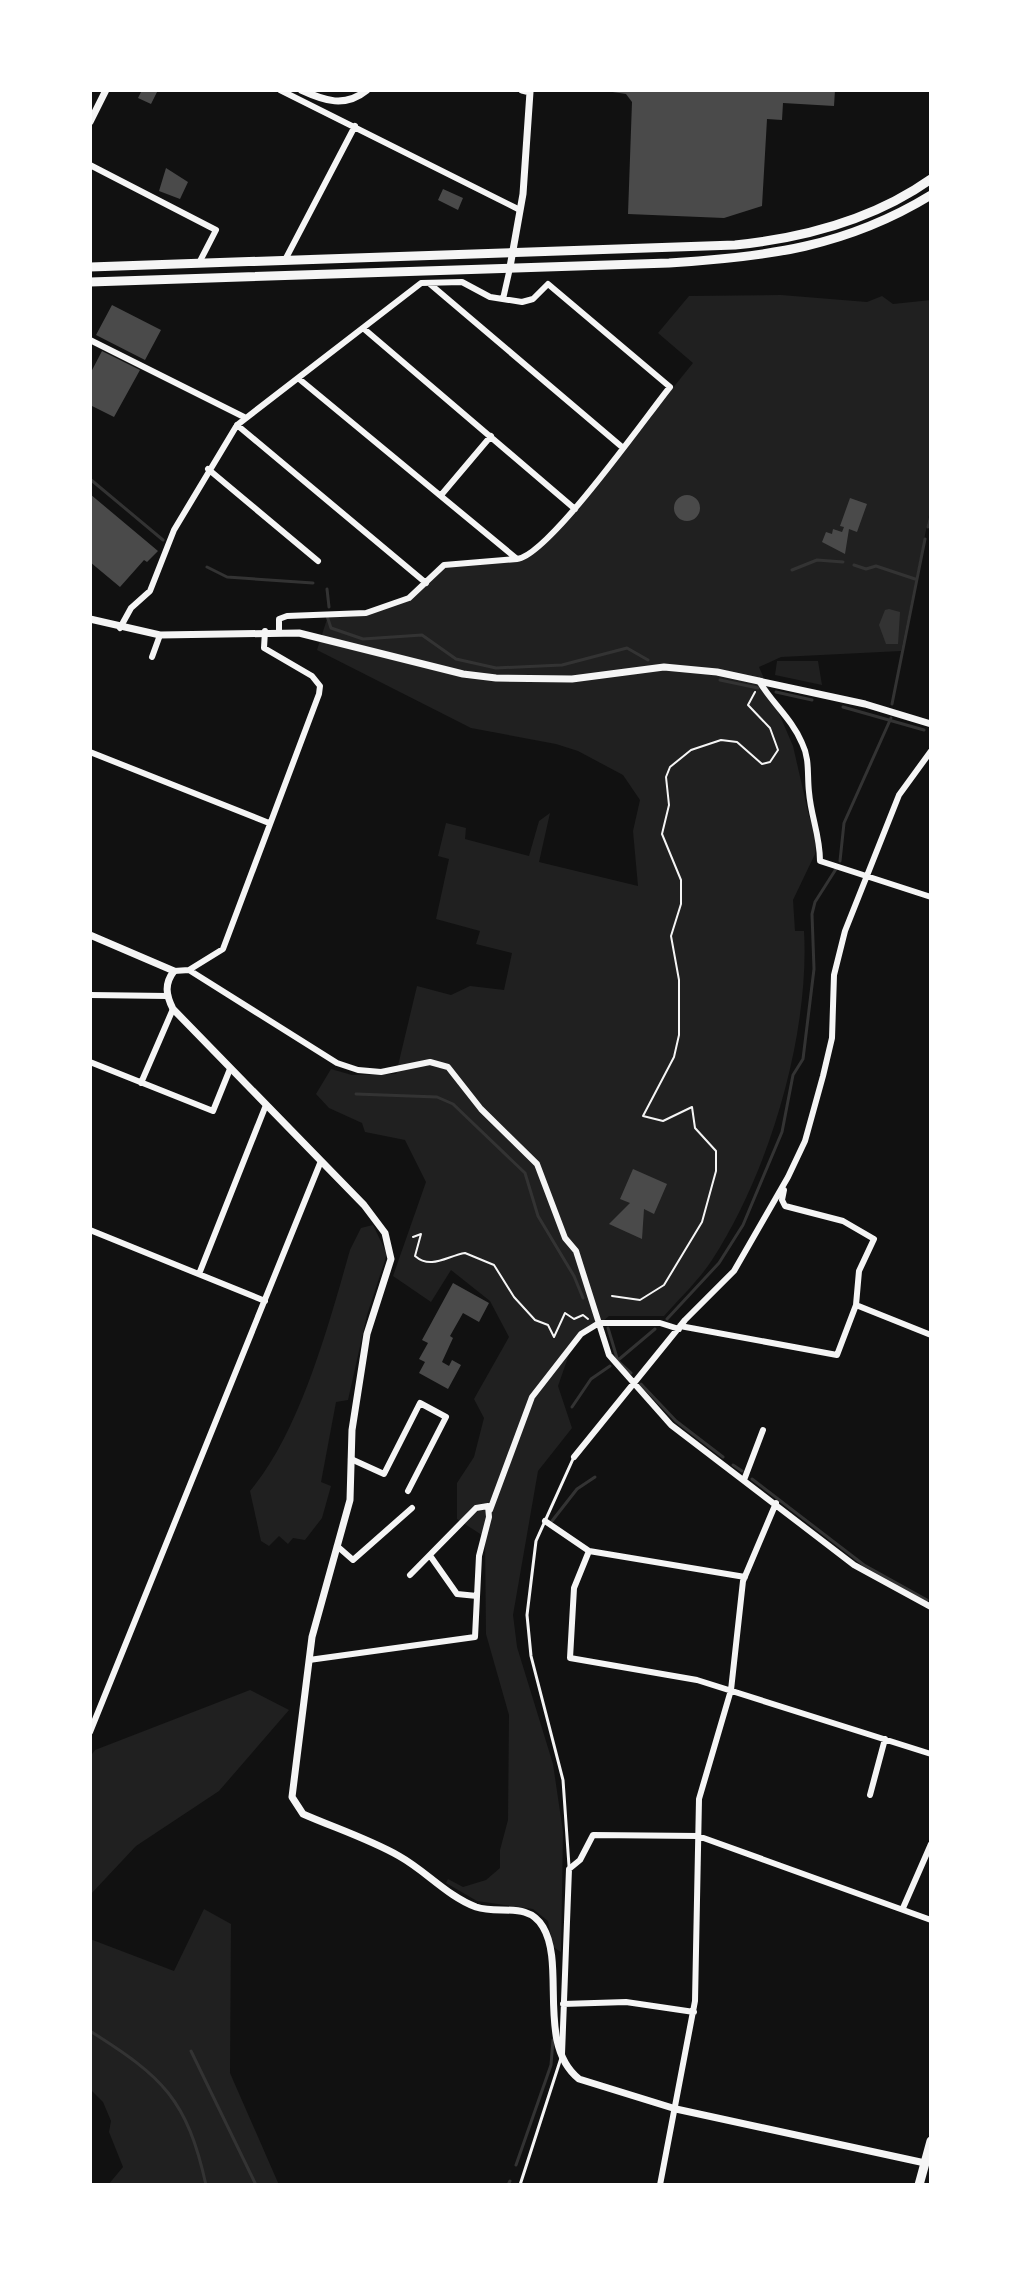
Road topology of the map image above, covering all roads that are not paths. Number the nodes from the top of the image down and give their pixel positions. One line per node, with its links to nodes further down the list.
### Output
1 (106, 90): 6 (street)
2 (280, 90): 7 (street)
3 (301, 90): 4 (street)
4 (367, 90)
5 (528, 91): 11 (street)
6 (90, 122)
7 (355, 126): 11 (street); 13 (street)
8 (90, 165): 14 (street)
9 (931, 179): 12 (highway)
10 (931, 195): 16 (highway)
11 (520, 210): 12 (street)
12 (512, 251): 13 (highway); 16 (street)
13 (285, 260): 14 (highway)
14 (199, 263): 15 (highway)
15 (90, 267)
16 (510, 267): 17 (highway); 19 (street)
17 (90, 282)
18 (429, 283): 19 (street); 20 (street); 26 (street)
19 (503, 299): 26 (street)
20 (363, 328): 22 (street); 25 (street)
21 (90, 340): 23 (street)
22 (298, 378): 23 (street); 28 (street)
23 (246, 418): 24 (street)
24 (237, 425): 27 (street); 32 (street)
25 (491, 436): 28 (street); 29 (street)
26 (622, 447): 29 (street)
27 (208, 469): 31 (street); 34 (street)
28 (442, 494): 30 (street)
29 (575, 509): 30 (street)
30 (517, 559): 32 (street)
31 (318, 561)
32 (426, 583): 36 (street)
33 (90, 619): 34 (street)
34 (120, 628): 37 (street)
35 (265, 631): 36 (street); 37 (street); 43 (street)
36 (279, 631): 39 (street)
37 (160, 635): 38 (street)
38 (152, 657)
39 (759, 681): 40 (street); 44 (street)
40 (931, 724)
41 (931, 751): 44 (street)
42 (90, 752): 43 (street)
43 (269, 823): 47 (street)
44 (869, 875): 45 (street); 57 (street)
45 (931, 897)
46 (90, 935): 48 (street)
47 (189, 970): 48 (street); 64 (street)
48 (174, 971): 50 (street)
49 (90, 995): 50 (street)
50 (167, 996): 51 (street)
51 (173, 1009): 53 (street); 54 (street)
52 (90, 1062): 54 (street)
53 (230, 1069): 54 (street); 55 (street)
54 (141, 1083)
55 (266, 1105): 56 (street); 61 (street)
56 (321, 1161): 62 (street); 70 (street)
57 (788, 1177): 58 (street); 59 (street)
58 (785, 1206): 59 (street); 63 (street)
59 (761, 1229): 65 (street)
60 (90, 1230): 61 (street)
61 (199, 1274): 62 (street)
62 (265, 1301): 86 (street)
63 (856, 1305): 65 (street); 66 (street)
64 (599, 1323): 65 (street); 67 (street); 75 (street)
65 (679, 1328): 67 (street)
66 (931, 1335)
67 (634, 1383): 69 (street); 71 (street)
68 (763, 1430): 71 (street)
69 (574, 1457): 76 (lane)
70 (351, 1459): 72 (street); 77 (street)
71 (744, 1480): 73 (street)
72 (408, 1491)
73 (776, 1503): 81 (street); 83 (street)
74 (412, 1508): 77 (street)
75 (490, 1510): 79 (street); 82 (street)
76 (545, 1521): 78 (street); 92 (lane)
77 (337, 1546): 84 (street)
78 (589, 1551): 81 (street); 85 (street)
79 (431, 1557): 80 (street); 82 (street)
80 (410, 1575)
81 (745, 1577): 85 (street)
82 (477, 1596): 84 (street)
83 (931, 1607)
84 (309, 1660): 97 (street)
85 (731, 1690): 87 (street); 90 (street)
86 (90, 1732)
87 (885, 1739): 88 (street); 89 (street)
88 (931, 1754)
89 (870, 1795)
90 (698, 1836): 92 (street); 93 (street); 96 (street)
91 (931, 1844): 93 (street)
92 (569, 1869): 95 (street)
93 (903, 1908): 94 (street)
94 (931, 1920)
95 (563, 2004): 96 (street); 97 (street)
96 (694, 2012): 98 (street)
97 (562, 2054): 98 (street); 101 (lane)
98 (676, 2109): 100 (street); 102 (street)
99 (931, 2141): 100 (highway)
100 (925, 2163): 103 (highway)
101 (520, 2185)
102 (660, 2185)
103 (919, 2185)

